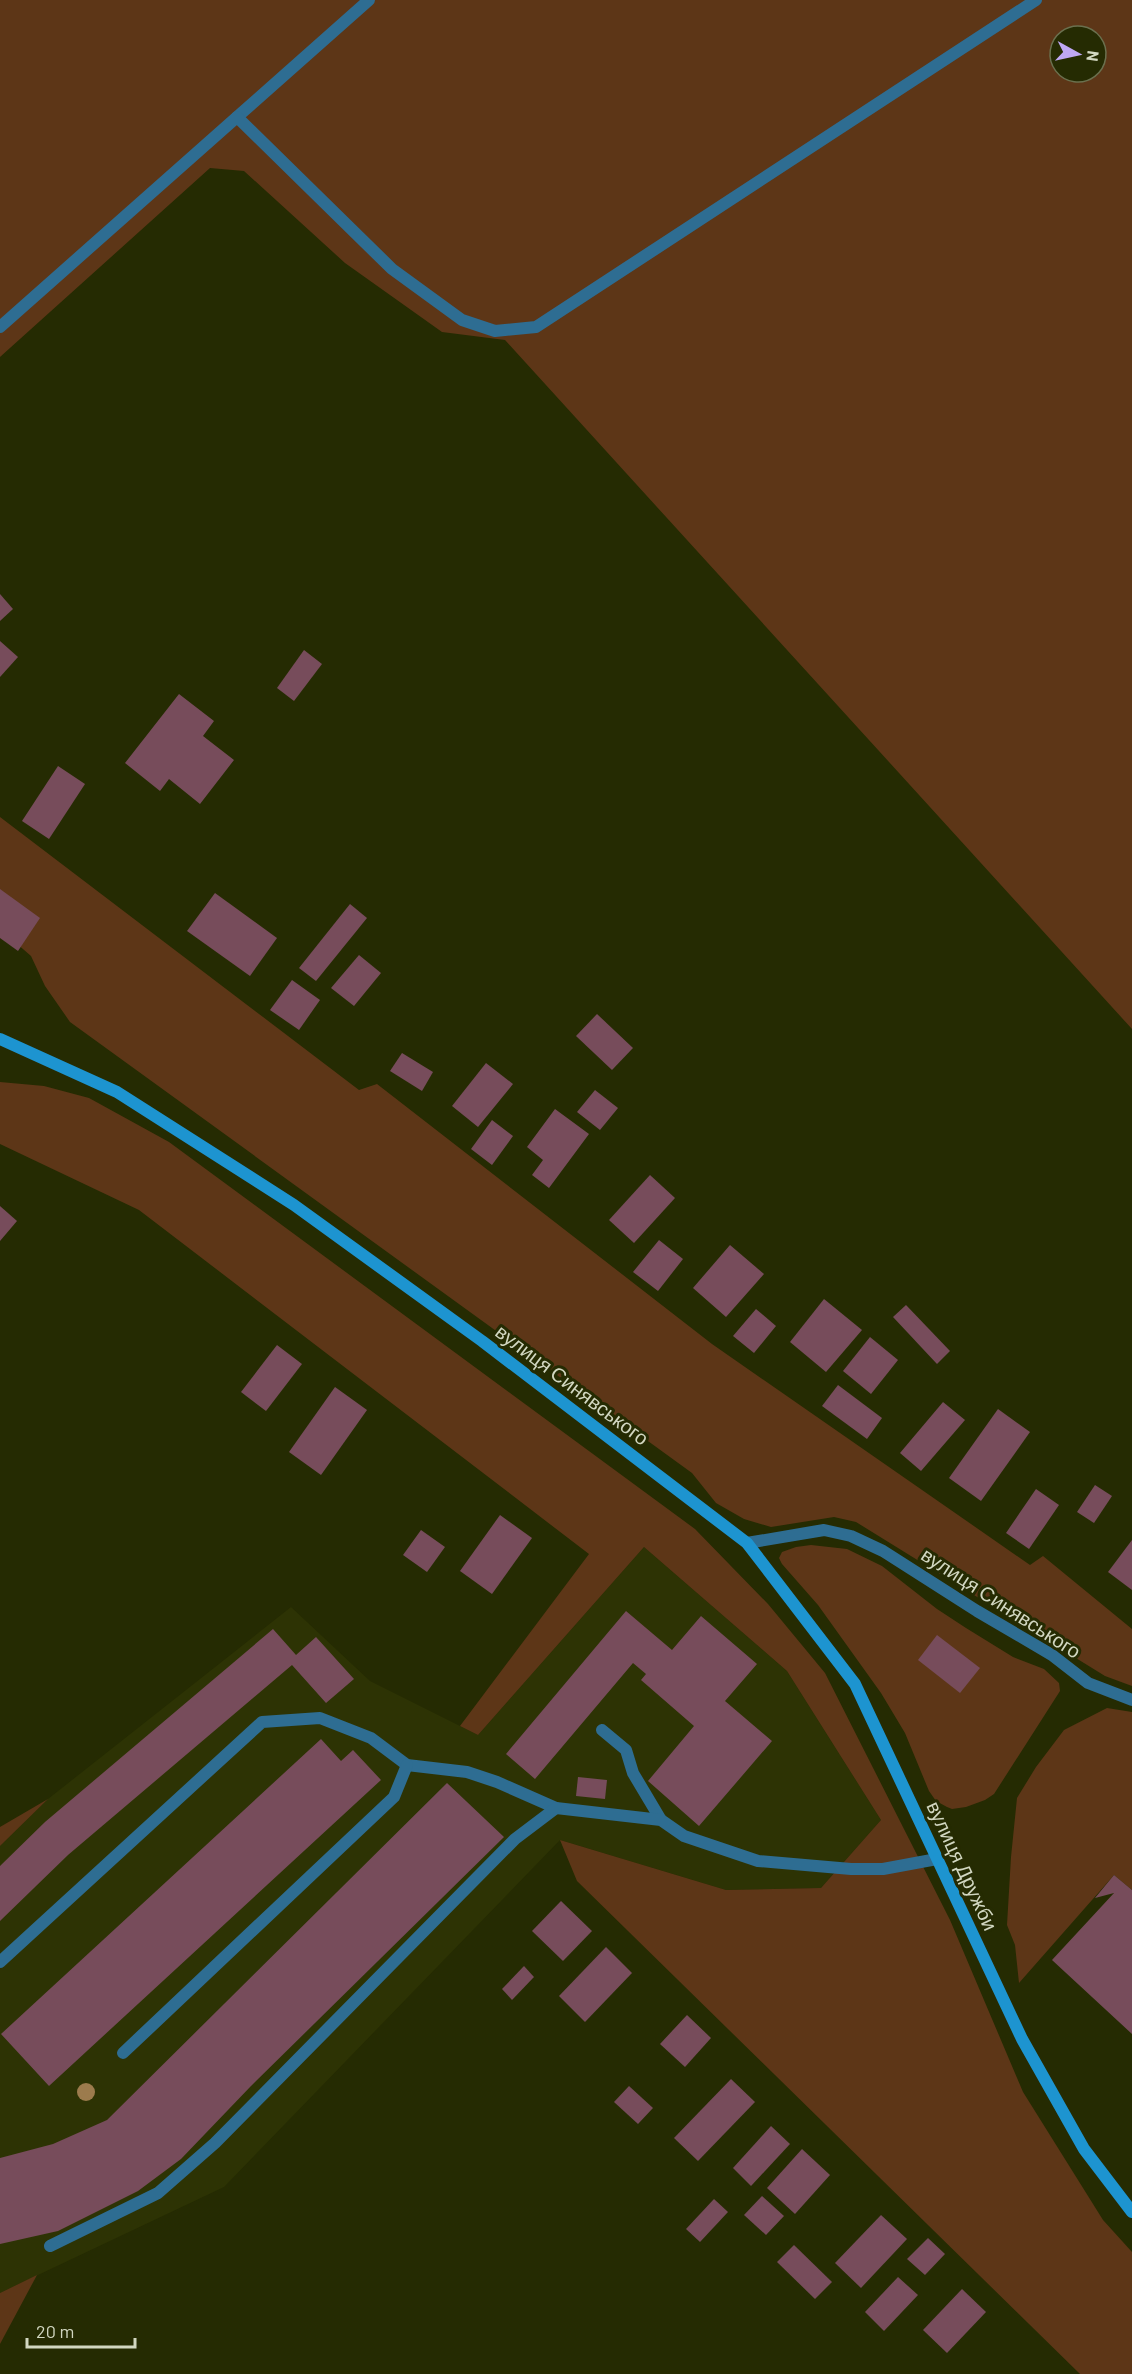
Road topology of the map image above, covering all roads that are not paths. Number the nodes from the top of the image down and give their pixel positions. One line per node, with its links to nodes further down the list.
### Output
1 (369, 0): 3 (street)
2 (1036, 0): 3 (street)
3 (237, 117): 4 (street)
4 (0, 327)
5 (0, 1039): 6 (street, вулиця Синявського)
6 (747, 1543): 7 (street, вулиця Синявського); 12 (street, вулиця Дружби)
7 (1132, 1700)
8 (602, 1730): 11 (street)
9 (407, 1765): 10 (street); 13 (street); 14 (street)
10 (556, 1808): 11 (street); 16 (street)
11 (660, 1820): 12 (street)
12 (937, 1859): 15 (street, вулиця Дружби)
13 (0, 1962)
14 (123, 2053)
15 (1132, 2212)
16 (50, 2246)

